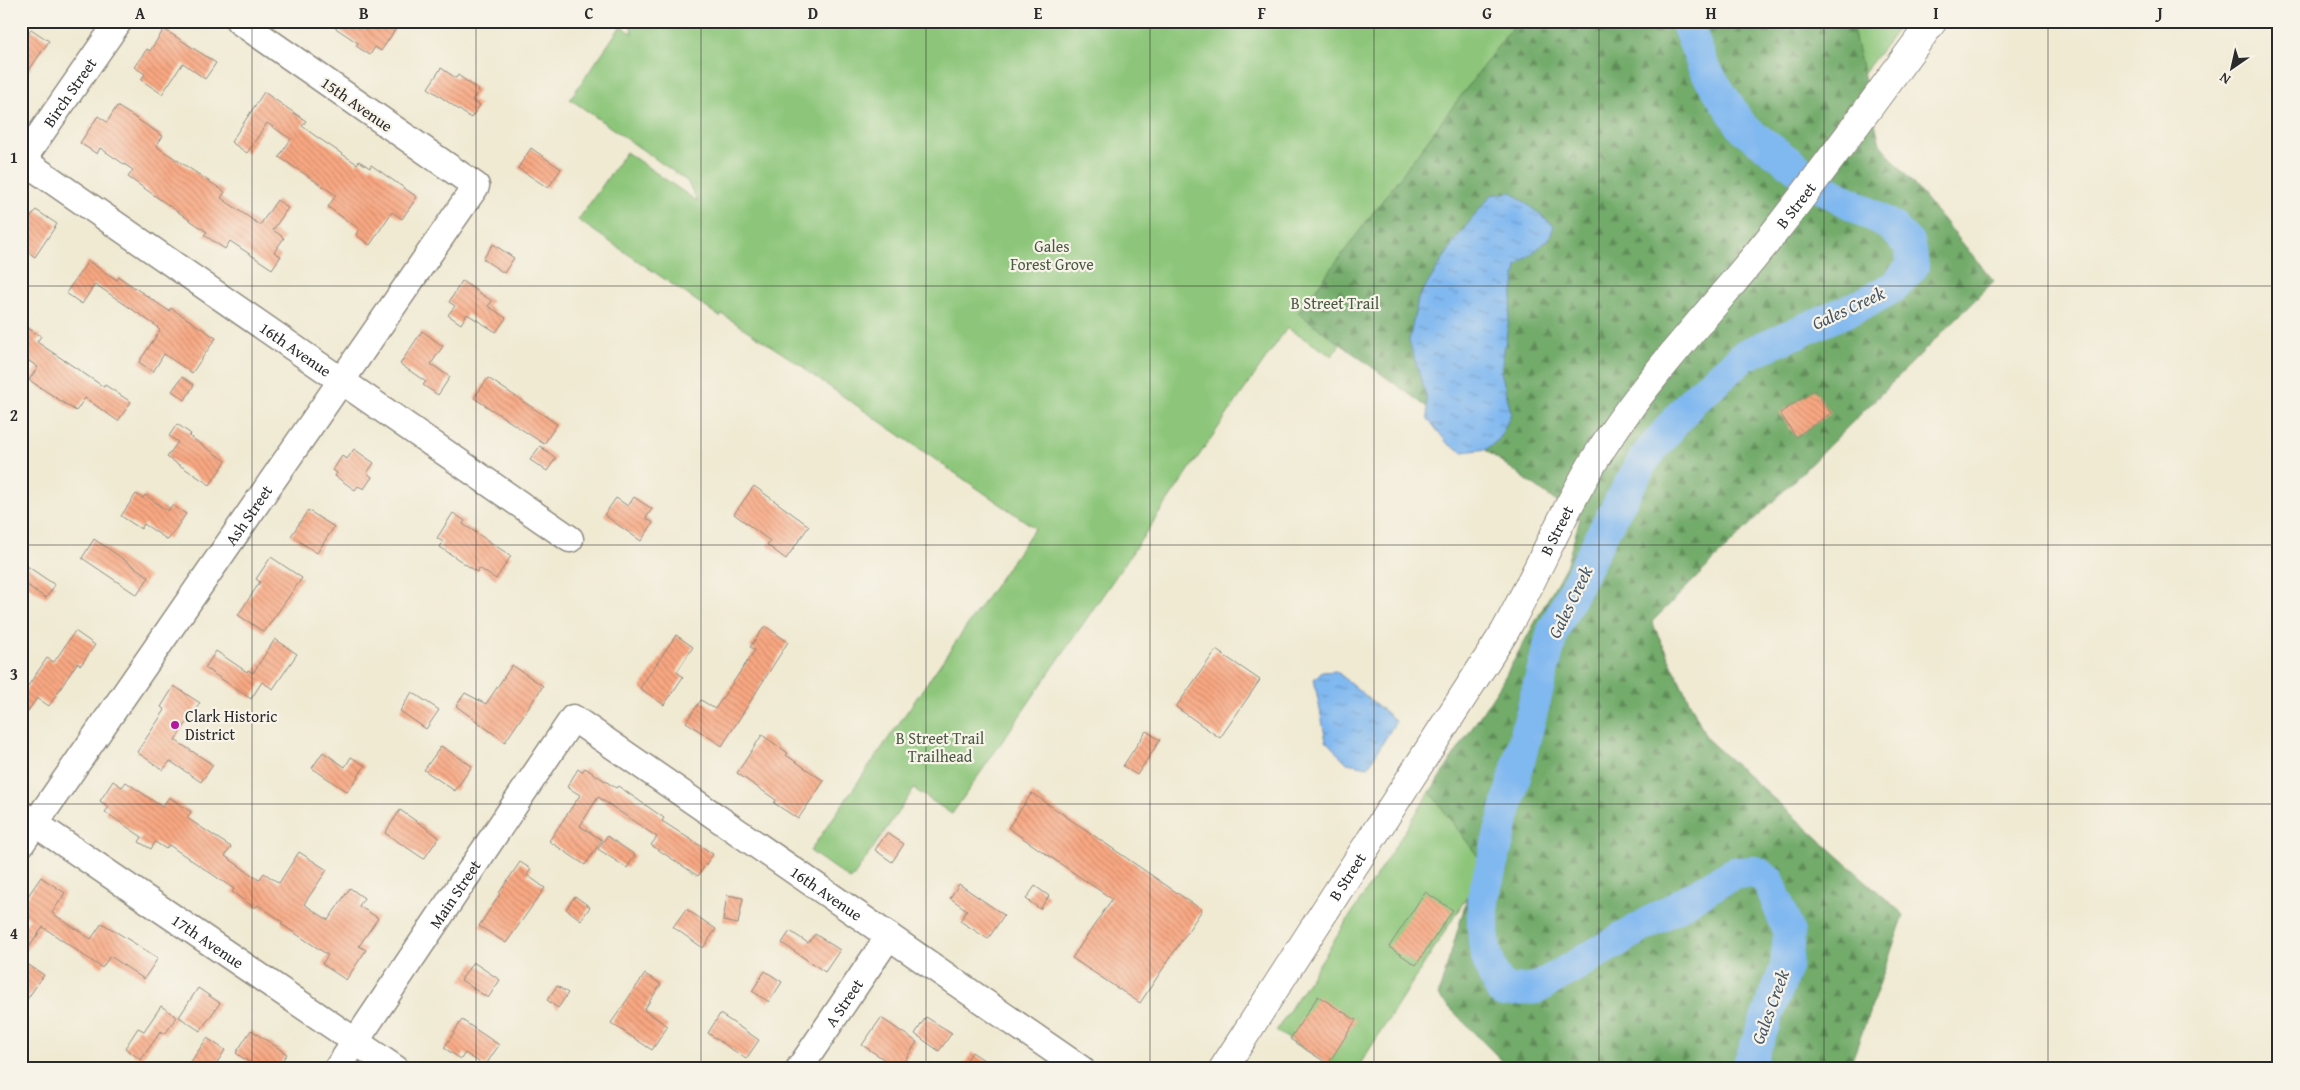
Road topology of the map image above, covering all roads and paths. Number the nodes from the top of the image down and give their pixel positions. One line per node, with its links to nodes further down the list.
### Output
1 (119, 21): 4 (street, Birch Street)
2 (239, 21): 5 (street, 15th Avenue)
3 (1932, 21): 16 (main road, B Street)
4 (22, 161): 6 (street, 16th Avenue)
5 (476, 186): 6 (street, Ash Street)
6 (342, 380): 7 (street, 16th Avenue); 9 (street, Ash Street)
7 (570, 538)
8 (573, 718): 10 (street, 16th Avenue); 11 (street, Main Street)
9 (26, 827): 11 (street, 17th Avenue)
10 (889, 936): 14 (street, A Street); 15 (street, 16th Avenue)
11 (355, 1041): 12 (street, Main Street); 13 (street, 17th Avenue)
12 (337, 1069)
13 (396, 1069)
14 (799, 1069)
15 (1081, 1069)
16 (1223, 1069)

